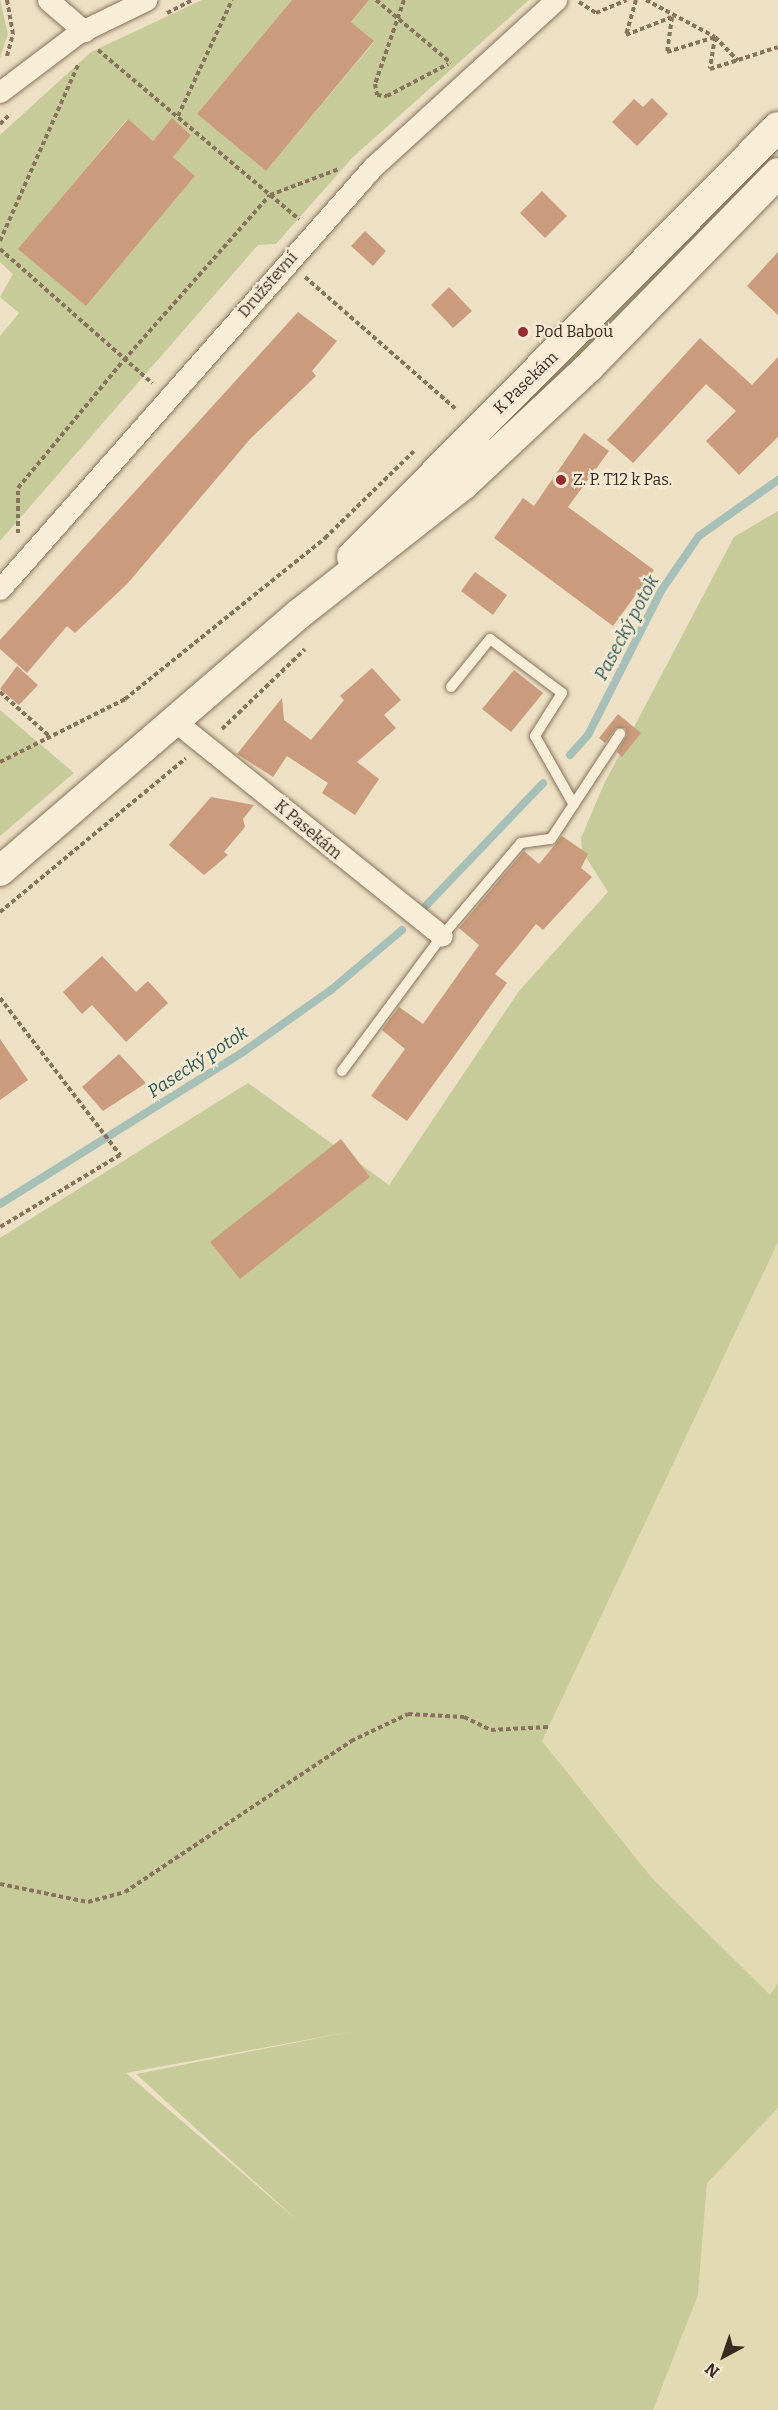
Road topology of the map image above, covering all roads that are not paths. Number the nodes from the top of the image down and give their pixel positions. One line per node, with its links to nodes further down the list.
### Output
1 (48, 0): 4 (street)
2 (146, 0): 4 (street)
3 (556, 0): 8 (street, Družstevní)
4 (90, 39): 5 (street)
5 (0, 92)
6 (778, 127): 9 (street, K Pasekám)
7 (778, 173): 9 (street, K Pasekám)
8 (0, 589)
9 (299, 614): 11 (street, K Pasekám)
10 (451, 687): 13 (lane)
11 (176, 722): 14 (street, K Pasekám); 15 (street, K Pasekám)
12 (620, 734): 13 (lane)
13 (574, 805): 15 (lane)
14 (0, 871)
15 (442, 936): 16 (lane)
16 (342, 1071)

